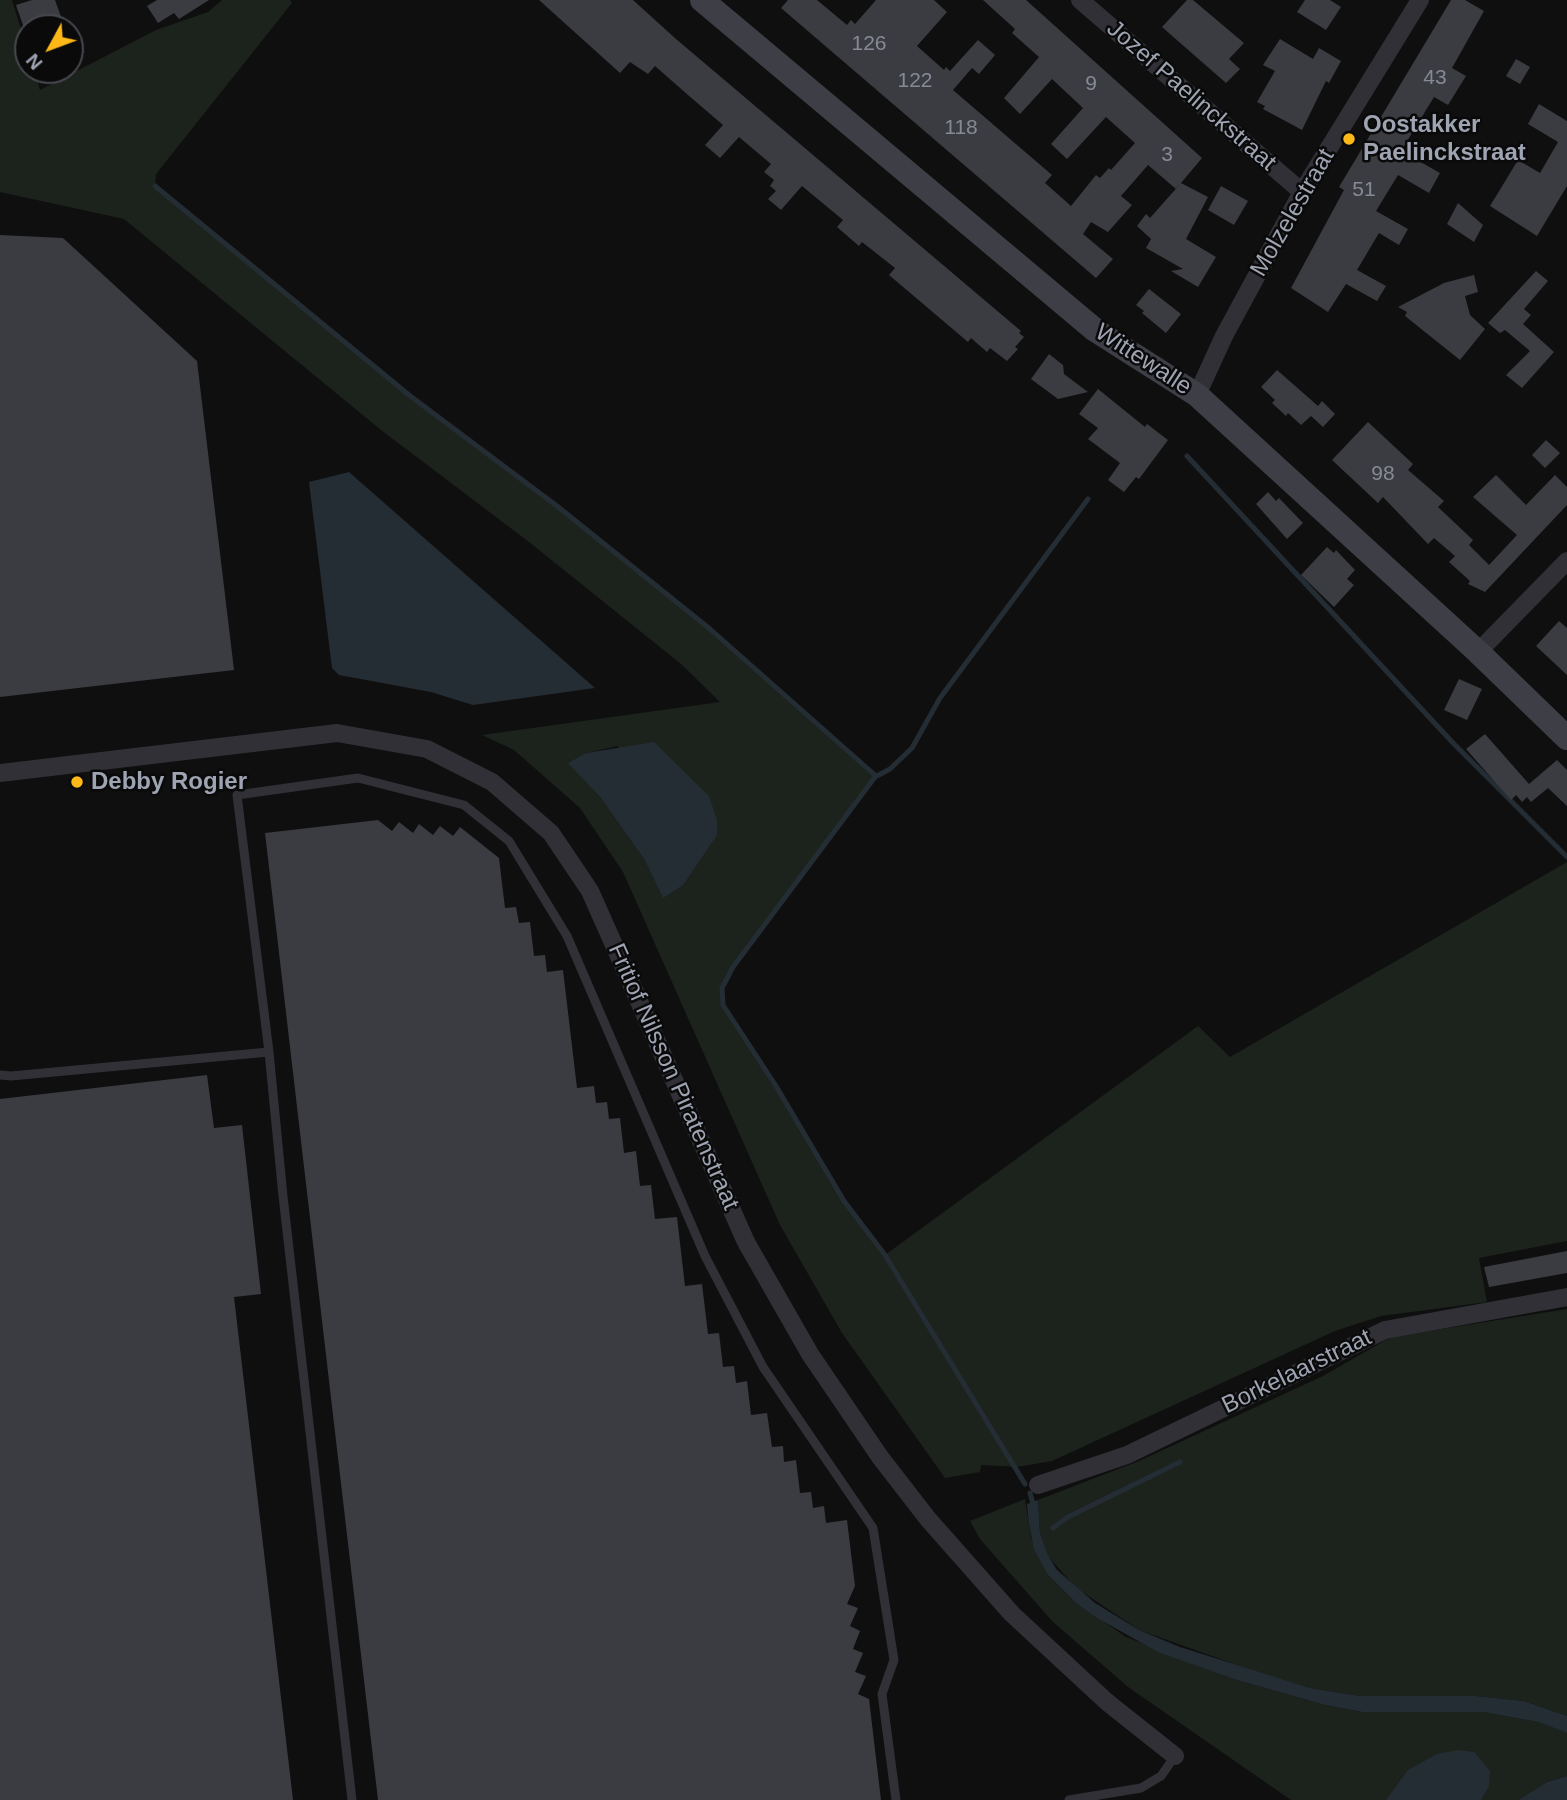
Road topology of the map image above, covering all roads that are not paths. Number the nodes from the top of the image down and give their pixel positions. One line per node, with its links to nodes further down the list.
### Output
1 (702, 0): 5 (street, Wittewalle)
2 (1080, 0): 4 (street, Jozef Paelinckstraat)
3 (1420, 0): 4 (street, Molzelestraat)
4 (1302, 192): 5 (street, Molzelestraat)
5 (1197, 395): 7 (street, Wittewalle)
6 (1567, 561): 7 (street)
7 (1478, 652): 8 (street, Wittewalle)
8 (1567, 738)
9 (0, 773): 14 (street, Fritiof Nilsson Piratenstraat)
10 (270, 1052): 11 (lane); 15 (lane); 16 (lane)
11 (0, 1075)
12 (1567, 1297): 13 (street, Borkelaarstraat)
13 (1038, 1485)
14 (1175, 1756): 17 (lane)
15 (352, 1800)
16 (896, 1800)
17 (1069, 1800)

